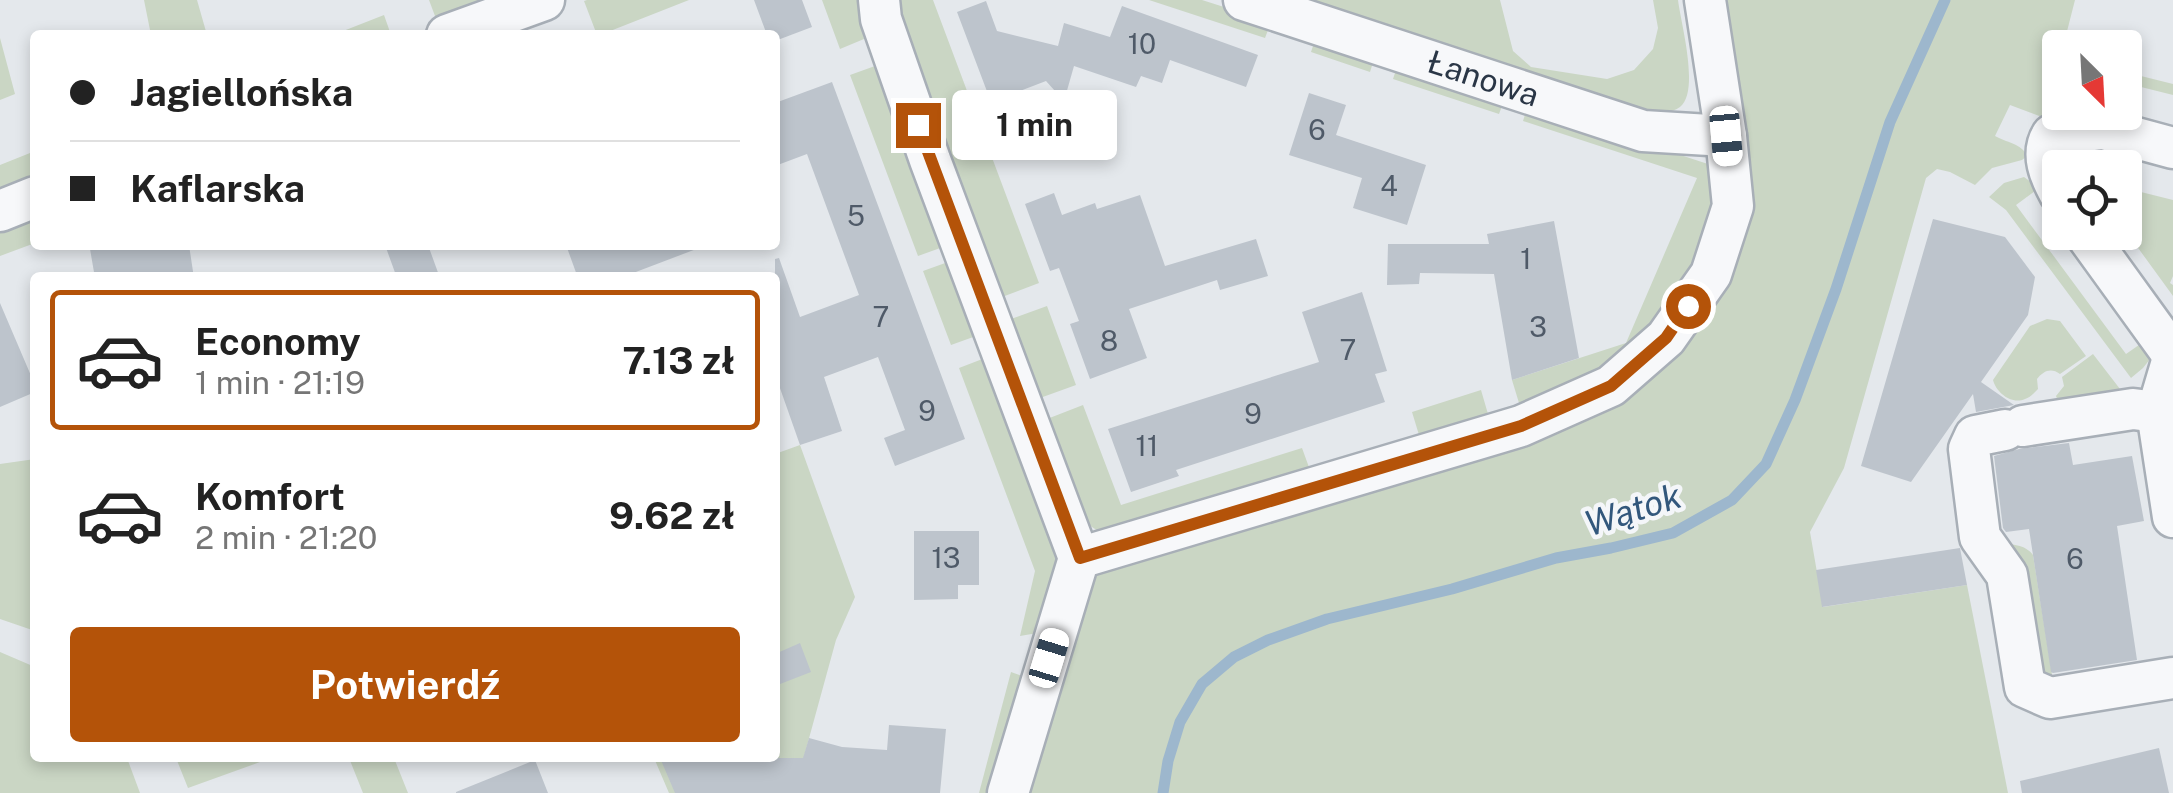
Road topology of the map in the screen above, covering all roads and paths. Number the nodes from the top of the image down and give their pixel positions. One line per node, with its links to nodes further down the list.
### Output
1 (544, 0): 5 (street)
2 (879, 0): 15 (street)
3 (1244, 0): 6 (street, Łanowa)
4 (1704, 0): 6 (street)
5 (461, 30)
6 (1726, 136): 15 (street)
7 (2173, 148): 8 (street)
8 (2047, 150)
9 (30, 200): 10 (street)
10 (0, 211)
11 (2097, 250): 12 (street)
12 (2173, 356): 13 (street)
13 (2158, 412): 14 (street); 16 (street)
14 (2173, 518)
15 (1080, 558): 17 (street)
16 (2173, 678)
17 (1008, 793)

